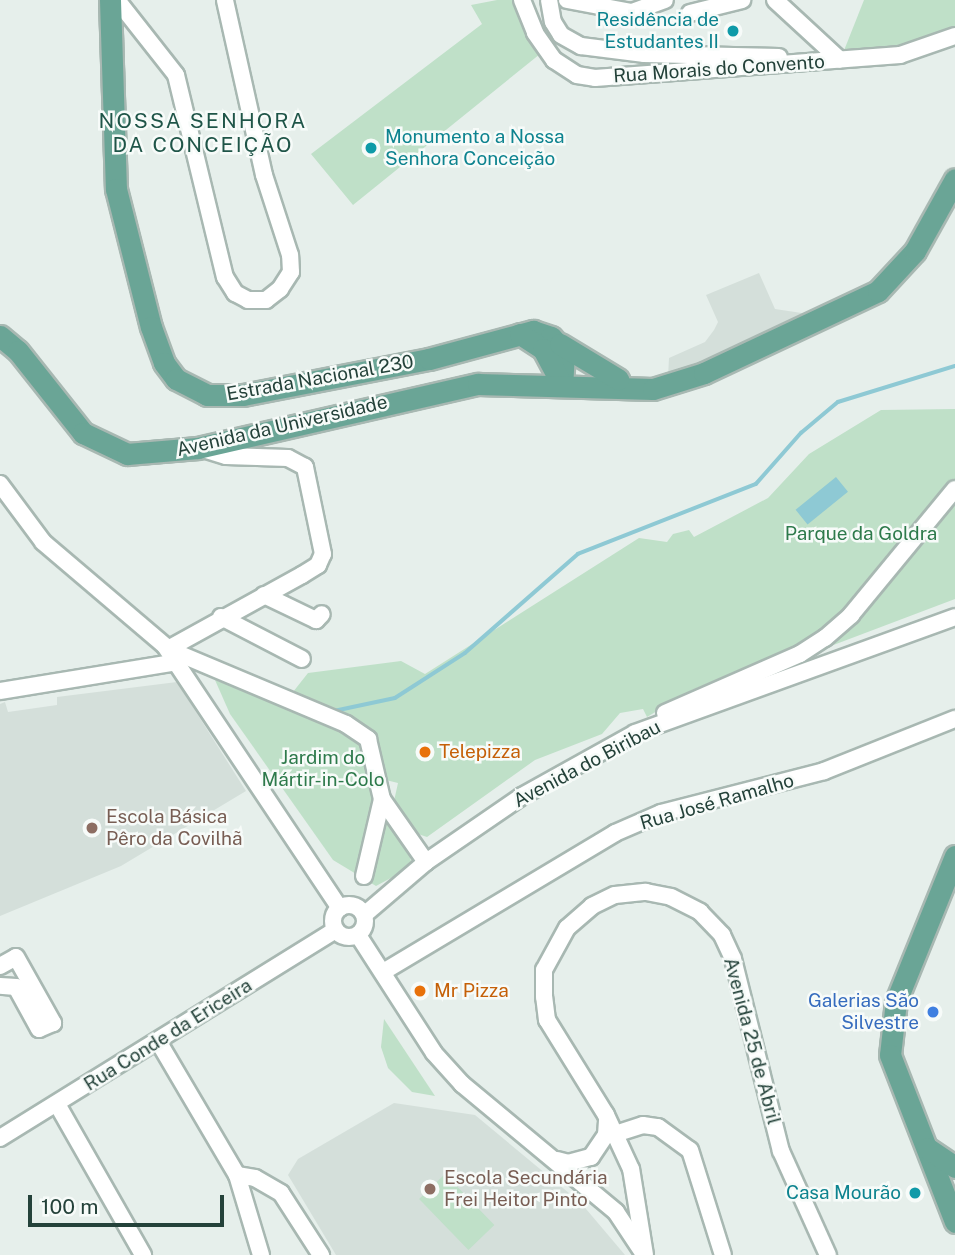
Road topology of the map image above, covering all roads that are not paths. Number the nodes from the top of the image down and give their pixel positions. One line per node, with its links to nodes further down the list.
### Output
1 (110, 0): 14 (main road, Estrada Nacional 230)
2 (117, 0): 3 (street)
3 (225, 0)
4 (522, 0): 12 (street, Rua Morais do Convento)
5 (549, 0): 12 (street)
6 (567, 0): 7 (street)
7 (665, 0)
8 (742, 0): 10 (street)
9 (775, 0): 12 (street)
10 (690, 13)
11 (955, 36): 12 (street, Rua Morais do Convento)
12 (834, 60)
13 (955, 179): 23 (main road, Avenida da Universidade)
14 (518, 332): 16 (main road); 17 (main road, Estrada Nacional 230)
15 (0, 337): 19 (main road, Avenida da Universidade)
16 (537, 344): 21 (main road); 22 (main road)
17 (560, 344): 20 (main road, Estrada Nacional 230); 22 (main road)
18 (0, 359): 19 (main road)
19 (26, 367): 24 (main road, Avenida da Universidade)
20 (618, 379): 22 (main road, Avenida da Universidade); 23 (main road, Avenida da Universidade)
21 (519, 384): 22 (main road, Avenida da Universidade); 24 (main road, Avenida da Universidade)
22 (566, 384): 23 (main road, Avenida da Universidade)
23 (661, 386)
24 (198, 448): 27 (street)
25 (0, 484): 31 (street)
26 (955, 489): 35 (street)
27 (264, 595): 28 (street); 29 (street)
28 (322, 614)
29 (221, 617): 31 (street); 32 (street)
30 (955, 617): 35 (street, Avenida do Biribau)
31 (172, 656): 33 (street); 36 (street); 40 (street)
32 (302, 659)
33 (0, 691)
34 (955, 719): 45 (street, Rua José Ramalho)
35 (635, 733): 38 (street, Avenida do Biribau)
36 (382, 799): 38 (street); 39 (street)
37 (955, 856): 54 (main road)
38 (426, 862): 41 (street, Avenida do Biribau)
39 (364, 876)
40 (340, 908): 41 (street); 42 (street)
41 (364, 915): 43 (street)
42 (335, 930): 43 (street); 47 (street, Rua Conde da Ericeira)
43 (358, 935): 45 (street)
44 (0, 966): 46 (street)
45 (383, 972): 52 (street)
46 (0, 986)
47 (158, 1041): 48 (street, Rua Conde da Ericeira); 53 (street)
48 (57, 1104): 51 (street, Rua Conde da Ericeira); 56 (street)
49 (606, 1115): 50 (street, Avenida 25 de Abril); 52 (street); 61 (street, Avenida 25 de Abril)
50 (615, 1134): 59 (street, Avenida 25 de Abril); 60 (street)
51 (0, 1139)
52 (557, 1160): 59 (street)
53 (237, 1175): 57 (street); 58 (street)
54 (951, 1181): 55 (main road)
55 (954, 1220)
56 (144, 1255)
57 (261, 1255)
58 (321, 1255)
59 (645, 1255)
60 (723, 1255)
61 (828, 1255)

